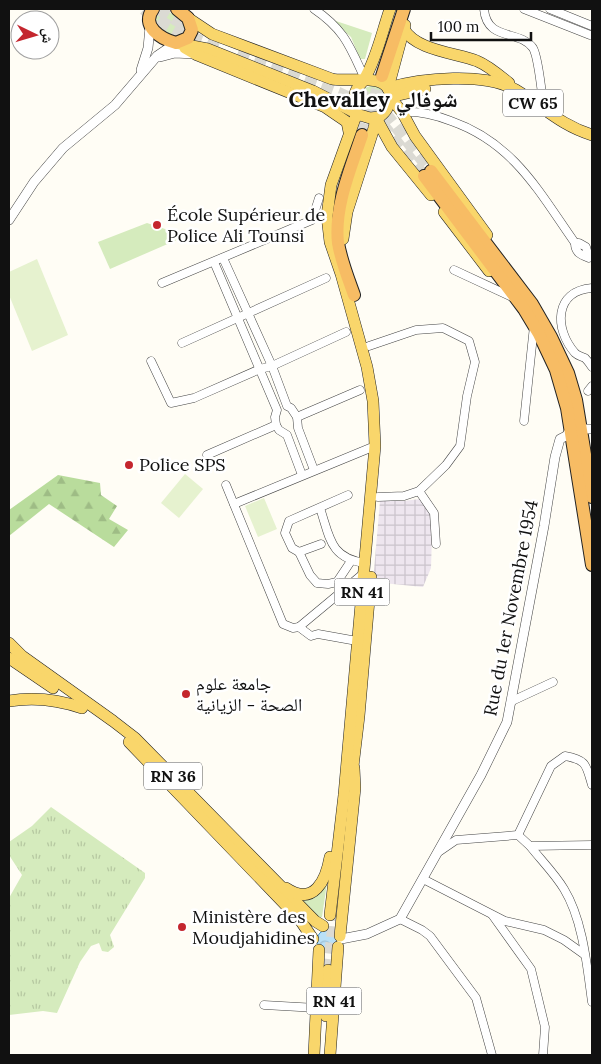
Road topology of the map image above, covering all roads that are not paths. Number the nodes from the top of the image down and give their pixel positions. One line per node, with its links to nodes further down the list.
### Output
1 (138, 9): 13 (highway)
2 (153, 9): 13 (highway)
3 (177, 9): 12 (highway)
4 (314, 9): 19 (street)
5 (390, 9): 19 (main road)
6 (395, 9): 19 (highway)
7 (404, 9): 19 (highway)
8 (410, 9): 14 (main road)
9 (484, 9): 25 (street)
10 (524, 9): 15 (street)
11 (550, 9): 15 (street)
12 (188, 18): 16 (highway); 19 (main road)
13 (150, 27): 16 (highway); 21 (street)
14 (404, 29): 23 (main road); 24 (main road)
15 (592, 32)
16 (178, 44): 17 (main road); 18 (street); 27 (main road)
17 (197, 55): 18 (street); 29 (main road)
18 (140, 76): 21 (street)
19 (368, 77): 24 (main road); 27 (main road)
20 (470, 79): 22 (main road); 23 (main road, CW 65); 24 (main road, CW 65)
21 (127, 91): 35 (street)
22 (408, 92): 24 (main road); 26 (main road)
23 (519, 92): 25 (main road, CW 65)
24 (389, 93): 26 (main road); 28 (main road)
25 (544, 110): 30 (main road, CW 65)
26 (402, 112): 37 (street); 46 (main road)
27 (356, 113): 28 (main road); 29 (main road)
28 (376, 118): 31 (main road); 32 (main road)
29 (356, 133): 40 (highway); 40 (main road); 44 (highway)
30 (592, 135)
31 (389, 142): 32 (main road); 45 (main road)
32 (366, 152): 44 (main road)
33 (427, 173): 46 (highway)
34 (319, 198): 36 (street)
35 (9, 220)
36 (223, 258): 38 (street); 47 (street)
37 (591, 260)
38 (214, 262): 42 (street); 48 (street)
39 (454, 270): 45 (street)
40 (341, 274): 64 (main road, RN 41)
41 (326, 278): 47 (street)
42 (162, 283)
43 (592, 288): 55 (street)
44 (354, 295): 52 (main road, RN 41)
45 (514, 298): 46 (main road)
46 (528, 307): 49 (highway); 63 (highway)
47 (247, 313): 48 (street); 54 (street)
48 (237, 318): 51 (street); 56 (street)
49 (534, 325): 61 (street); 63 (highway)
50 (346, 332): 54 (street)
51 (182, 343)
52 (368, 346): 69 (street); 71 (main road, RN 41)
53 (151, 361): 56 (street)
54 (272, 366): 56 (street); 58 (street)
55 (592, 368)
56 (260, 369): 59 (street)
57 (360, 390): 60 (street)
58 (287, 406): 59 (street); 60 (street)
59 (277, 410): 62 (street)
60 (298, 417): 66 (street)
61 (524, 421)
62 (276, 426): 65 (street); 67 (street)
63 (581, 429): 72 (highway); 79 (highway); 87 (street, Rue du 1er Novembre 1954)
64 (375, 446): 66 (street); 80 (main road, RN 41)
65 (207, 455)
66 (314, 470): 67 (street)
67 (302, 475): 73 (street)
68 (226, 485): 73 (street)
69 (420, 491): 71 (street); 76 (street)
70 (348, 495): 74 (street)
71 (378, 497): 89 (main road, RN 41)
72 (592, 497)
73 (234, 504): 81 (street)
74 (320, 508): 77 (street); 78 (street)
75 (321, 544): 77 (street)
76 (436, 544)
77 (299, 552): 78 (street)
78 (351, 561): 80 (street)
79 (592, 565)
80 (364, 568): 81 (street); 82 (main road, RN 41)
81 (299, 627): 82 (street)
82 (357, 640): 89 (main road, RN 41)
83 (9, 641): 96 (main road, RN 36)
84 (14, 661): 88 (main road, RN 36)
85 (553, 682): 87 (street)
86 (9, 701): 88 (main road)
87 (512, 701): 95 (street, Rue du 1er Novembre 1954)
88 (82, 708): 102 (main road, RN 36)
89 (350, 761): 91 (main road, RN 41); 99 (main road, RN 41); 103 (main road, RN 41)
90 (592, 785): 92 (street)
91 (334, 833): 96 (main road); 101 (main road, RN 41)
92 (518, 835): 94 (street); 95 (street)
93 (592, 845): 94 (street)
94 (530, 846): 105 (street)
95 (430, 865): 97 (street, Rue du 1er Novembre 1954)
96 (272, 878): 101 (main road, RN 36)
97 (423, 879): 98 (street); 100 (street, Rue du 1er Novembre 1954)
98 (491, 912): 105 (street); 114 (street)
99 (332, 915)
100 (400, 919): 103 (street); 113 (street)
101 (323, 926): 102 (main road); 103 (main road)
102 (314, 940): 104 (main road)
103 (340, 941): 104 (main road); 112 (main road, RN 41)
104 (319, 950): 108 (main road, RN 41)
105 (585, 955): 106 (street)
106 (592, 1002)
107 (264, 1005): 108 (street)
108 (317, 1008): 109 (main road, RN 41)
109 (314, 1055)
110 (318, 1055): 111 (main road, RN 41)
111 (324, 1055)
112 (330, 1055)
113 (492, 1055)
114 (543, 1055)

